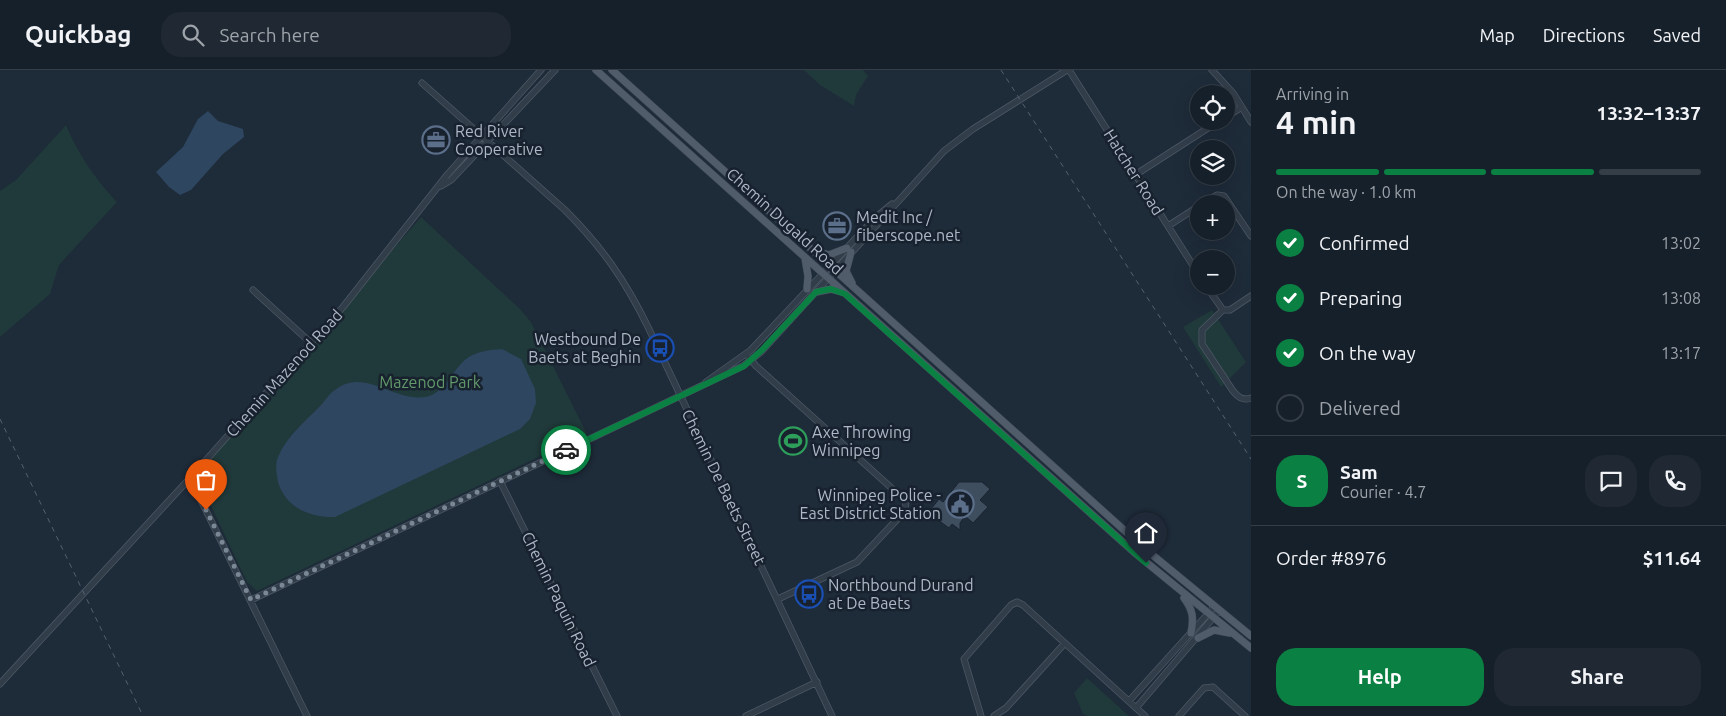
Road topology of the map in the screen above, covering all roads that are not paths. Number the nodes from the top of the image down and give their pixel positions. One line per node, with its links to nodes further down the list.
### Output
1 (541, 70): 12 (street, Chemin Mazenod Road)
2 (555, 70): 13 (street, Chemin Mazenod Road)
3 (596, 70): 22 (main road, Chemin Dugald Road)
4 (612, 70): 20 (main road, Chemin Dugald Road)
5 (1068, 70): 14 (street, Hatcher Road); 21 (street)
6 (1212, 70): 8 (street)
7 (422, 83): 12 (street, Chemin De Baets Street)
8 (1242, 107): 9 (street); 10 (street)
9 (1235, 111)
10 (1251, 122)
11 (1205, 130): 14 (street)
12 (481, 136): 13 (street, Chemin De Baets Street); 15 (street, Chemin Mazenod Road)
13 (487, 141): 15 (street, Chemin Mazenod Road); 38 (street, Chemin De Baets Street)
14 (1135, 174): 18 (street, Hatcher Road)
15 (439, 187): 34 (street, Chemin Mazenod Road)
16 (1190, 212): 18 (street)
17 (1235, 212): 19 (street)
18 (1168, 226): 23 (street, Hatcher Road)
19 (1251, 236)
20 (810, 247): 21 (main road); 24 (main road, Chemin Dugald Road)
21 (849, 250): 24 (street); 28 (main road)
22 (805, 258): 25 (main road, Chemin Dugald Road); 26 (main road)
23 (1190, 261)
24 (832, 269): 25 (street); 28 (main road, Chemin Dugald Road)
25 (826, 276): 26 (street); 29 (street); 30 (main road, Chemin Dugald Road)
26 (807, 289): 35 (street)
27 (253, 290): 34 (street)
28 (856, 290): 45 (main road, Chemin Dugald Road)
29 (816, 292): 30 (main road); 36 (street)
30 (845, 294): 42 (main road, Chemin Dugald Road)
31 (1212, 295): 33 (street)
32 (1251, 296): 33 (street)
33 (1223, 310): 39 (street)
34 (311, 343): 40 (street, Chemin Mazenod Road)
35 (746, 354): 36 (street); 37 (street)
36 (751, 360): 37 (street); 43 (street)
37 (700, 386): 38 (street)
38 (679, 395): 41 (street); 43 (street, Chemin De Baets Street)
39 (1251, 398)
40 (190, 478): 44 (street); 54 (street, Chemin Mazenod Road)
41 (500, 481): 44 (street); 58 (street, Chemin Paquin Road)
42 (1180, 591): 46 (main road, Chemin Dugald Road); 47 (main road)
43 (778, 599): 53 (street, Chemin De Baets Street)
44 (251, 600): 57 (street)
45 (1217, 609): 46 (street); 49 (main road, Chemin Dugald Road)
46 (1211, 616): 47 (street); 48 (main road, Chemin Dugald Road); 50 (street)
47 (1191, 633): 55 (street)
48 (1235, 634): 50 (main road); 52 (main road, Chemin Dugald Road)
49 (1251, 636)
50 (1198, 638): 56 (street)
51 (1065, 643): 55 (street); 61 (street); 62 (street)
52 (1251, 648)
53 (817, 682): 59 (street); 60 (street, Chemin De Baets Street)
54 (0, 684)
55 (1129, 701): 56 (street)
56 (1136, 708): 63 (street)
57 (307, 716)
58 (617, 716)
59 (746, 716)
60 (832, 716)
61 (981, 716)
62 (994, 716)
63 (1145, 716)
64 (1179, 716): 65 (street)
65 (1245, 716)

